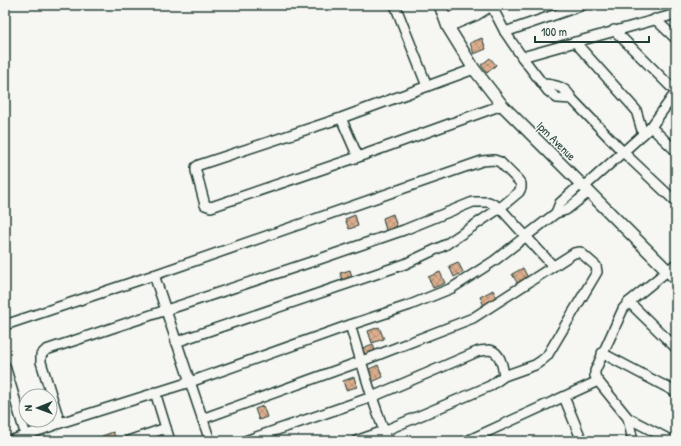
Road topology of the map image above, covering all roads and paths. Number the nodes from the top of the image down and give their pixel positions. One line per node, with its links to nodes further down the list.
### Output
1 (394, 5): 14 (street)
2 (440, 5): 7 (street, Ipm Avenue)
3 (583, 5): 9 (street)
4 (490, 6): 7 (street); 9 (street)
5 (676, 14): 6 (street)
6 (655, 19): 8 (street); 10 (street)
7 (446, 24): 13 (street, Ipm Avenue)
8 (614, 30): 11 (street); 15 (street)
9 (505, 32): 12 (street)
10 (676, 39)
11 (575, 42): 12 (street); 19 (street)
12 (522, 57): 21 (street)
13 (474, 69): 14 (street); 16 (street, Ipm Avenue)
14 (427, 86): 17 (street)
15 (676, 92): 18 (street)
16 (502, 105): 22 (street); 23 (street, Ipm Avenue)
17 (341, 118): 22 (street); 22 (street)
18 (651, 127): 19 (street); 20 (street)
19 (643, 134): 21 (street)
20 (676, 151)
21 (623, 152): 23 (street); 24 (street)
22 (358, 157)
23 (585, 188): 26 (street); 28 (street, Ipm Avenue)
24 (676, 202)
25 (500, 208): 26 (street); 29 (street); 32 (street); 35 (street)
26 (526, 236): 27 (street); 34 (street)
27 (553, 266): 38 (street); 40 (street)
28 (672, 267): 30 (street, Ipm Avenue); 31 (street)
29 (154, 275): 32 (street); 33 (street)
30 (676, 279)
31 (629, 302): 36 (street); 37 (street)
32 (165, 309): 35 (street); 50 (street)
33 (5, 324)
34 (350, 325): 38 (street); 41 (street)
35 (176, 342): 41 (street)
36 (676, 348)
37 (602, 353): 42 (street); 44 (street)
38 (362, 361): 45 (street); 49 (street)
39 (5, 366): 47 (street)
40 (504, 376): 45 (street); 52 (street)
41 (190, 382): 43 (street); 49 (street)
42 (598, 382): 46 (street); 48 (street)
43 (155, 392): 50 (street); 51 (street)
44 (676, 392)
45 (372, 397): 52 (street); 58 (street)
46 (564, 397): 61 (street); 62 (street)
47 (9, 398): 53 (street)
48 (628, 418): 63 (street); 64 (street)
49 (202, 419): 57 (street)
50 (60, 423): 53 (street)
51 (166, 428): 55 (street); 56 (street)
52 (384, 431): 59 (street); 60 (street)
53 (26, 436): 54 (street)
54 (10, 441)
55 (128, 441)
56 (170, 441)
57 (210, 441)
58 (245, 441)
59 (356, 441)
60 (387, 441)
61 (467, 441)
62 (582, 441)
63 (633, 441)
64 (672, 441)

